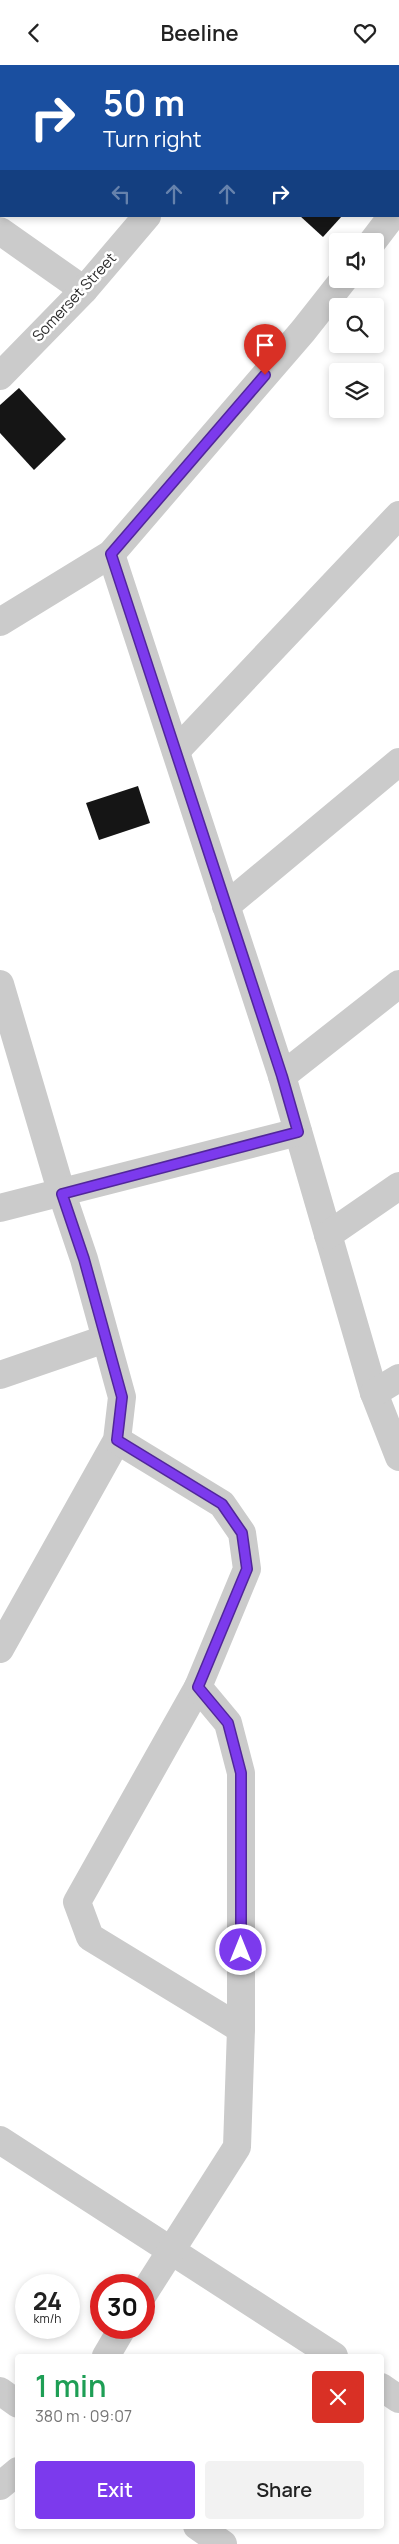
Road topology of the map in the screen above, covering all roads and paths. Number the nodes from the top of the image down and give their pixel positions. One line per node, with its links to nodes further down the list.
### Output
1 (145, 217): 6 (street, Somerset Street)
2 (391, 217): 4 (street)
3 (0, 231): 6 (street)
4 (379, 233)
5 (337, 288): 9 (street)
6 (84, 290): 7 (street, Somerset Street)
7 (0, 376)
8 (399, 515): 11 (street)
9 (111, 554): 10 (street); 11 (street)
10 (0, 622)
11 (176, 751): 13 (street)
12 (399, 762): 13 (street)
13 (226, 906): 17 (street)
14 (0, 984): 16 (street)
15 (399, 984): 17 (street)
16 (5, 1020): 20 (street)
17 (282, 1076): 18 (street)
18 (298, 1132): 20 (street); 22 (street)
19 (399, 1186): 22 (street)
20 (62, 1194): 21 (street); 23 (street)
21 (0, 1208)
22 (328, 1235): 26 (street)
23 (105, 1339): 24 (street); 27 (street)
24 (0, 1375)
25 (399, 1378): 26 (street)
26 (374, 1393): 28 (street)
27 (117, 1440): 29 (street); 30 (street)
28 (399, 1457)
29 (0, 1649)
30 (198, 1687): 31 (street); 31 (street)
31 (241, 2029): 33 (street)
32 (0, 2141): 33 (street)
33 (170, 2249): 34 (street); 37 (street)
34 (155, 2274)
35 (116, 2339): 36 (street)
36 (107, 2354)
37 (331, 2354)
38 (384, 2389): 40 (street)
39 (0, 2391): 41 (street)
40 (399, 2399)
41 (15, 2402)
42 (15, 2474): 43 (street)
43 (0, 2486)
44 (201, 2529): 45 (street)
45 (223, 2544)

